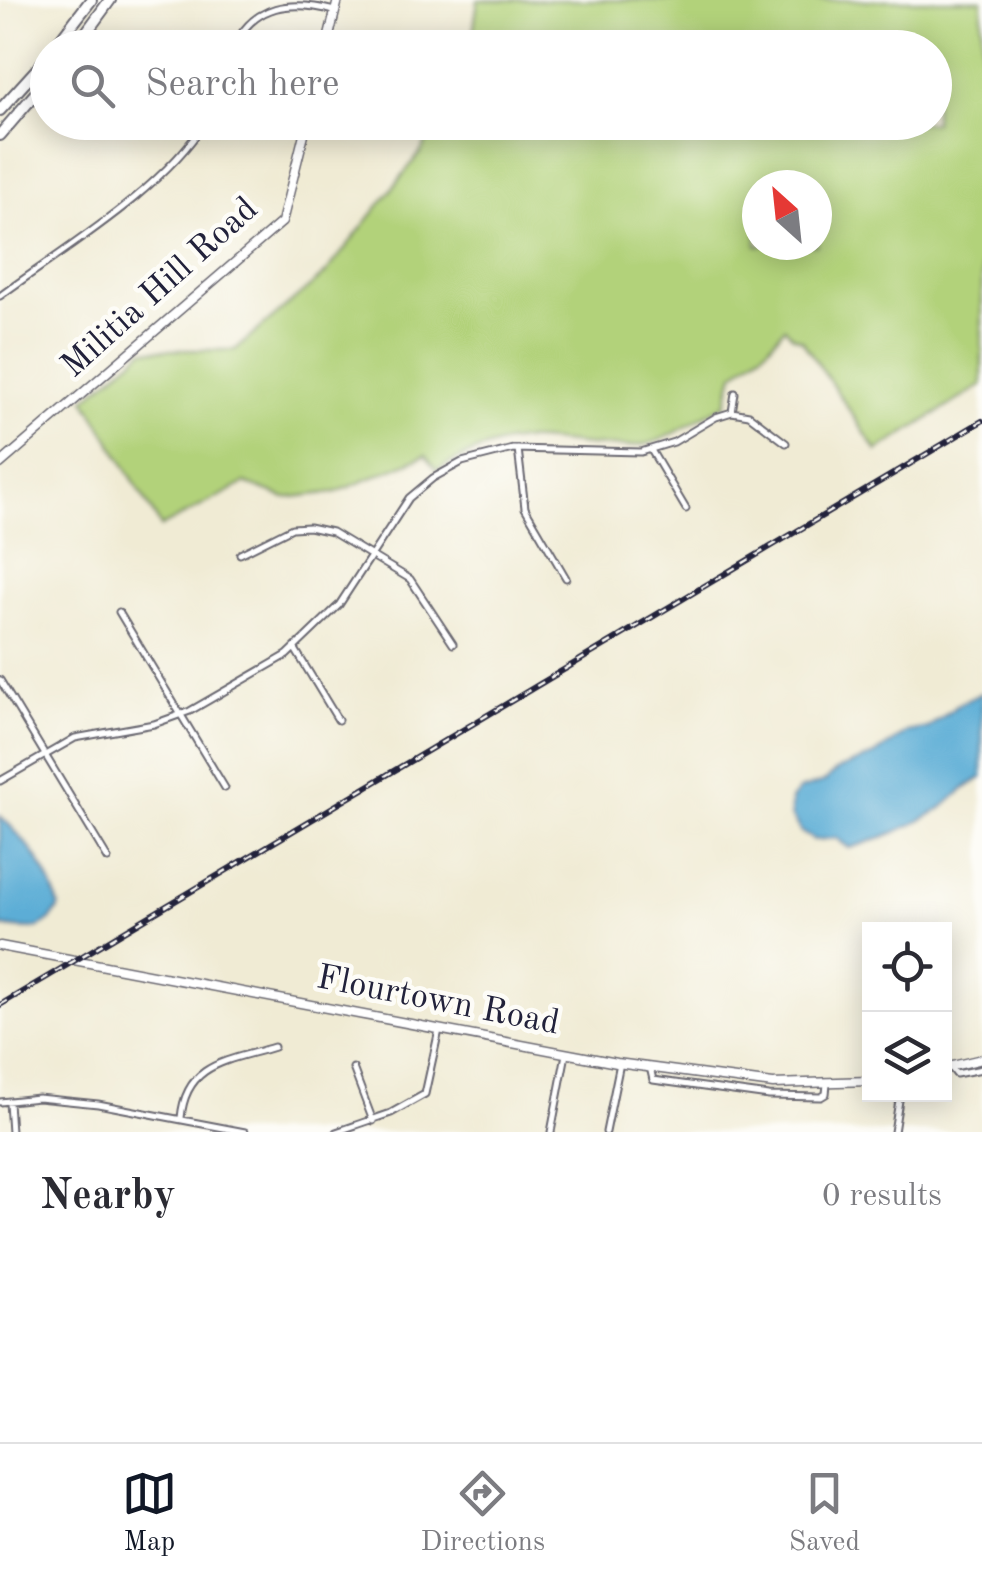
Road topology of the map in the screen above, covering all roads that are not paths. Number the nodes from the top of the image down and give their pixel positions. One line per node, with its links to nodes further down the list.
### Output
1 (91, 0): 5 (highway)
2 (110, 0): 6 (highway)
3 (338, 0): 4 (main road)
4 (335, 11): 7 (street); 8 (main road)
5 (68, 30)
6 (88, 30)
7 (244, 30)
8 (330, 30)
9 (30, 76): 11 (highway)
10 (30, 100): 12 (highway)
11 (0, 110)
12 (0, 134)
13 (192, 140): 15 (street)
14 (302, 140): 21 (main road, Militia Hill Road)
15 (0, 296)
16 (735, 393): 17 (street)
17 (732, 412): 18 (street); 20 (street)
18 (786, 443)
19 (518, 449): 20 (street); 24 (street); 25 (street)
20 (650, 450): 22 (street)
21 (0, 464)
22 (686, 509)
23 (240, 554): 24 (street)
24 (372, 554): 27 (street); 28 (street)
25 (566, 578)
26 (119, 612): 30 (street)
27 (453, 644)
28 (295, 648): 30 (street); 31 (street)
29 (0, 680): 32 (street)
30 (181, 714): 32 (street); 34 (street)
31 (338, 720)
32 (45, 755): 33 (street); 35 (street)
33 (0, 782)
34 (224, 788)
35 (108, 859)
36 (0, 946): 37 (main road, Flourtown Road)
37 (439, 1030): 39 (main road, Flourtown Road); 51 (street)
38 (274, 1047): 50 (street)
39 (566, 1054): 41 (main road, Flourtown Road); 55 (street)
40 (982, 1059): 42 (main road)
41 (620, 1063): 46 (main road, Flourtown Road); 56 (street)
42 (952, 1066)
43 (353, 1068): 51 (street)
44 (982, 1069): 45 (street)
45 (952, 1070)
46 (862, 1082)
47 (0, 1102): 48 (street)
48 (8, 1102): 50 (street); 52 (street)
49 (899, 1102): 57 (street)
50 (181, 1118): 53 (street)
51 (373, 1121): 54 (street)
52 (11, 1132)
53 (244, 1132)
54 (336, 1132)
55 (551, 1132)
56 (606, 1132)
57 (894, 1132)

